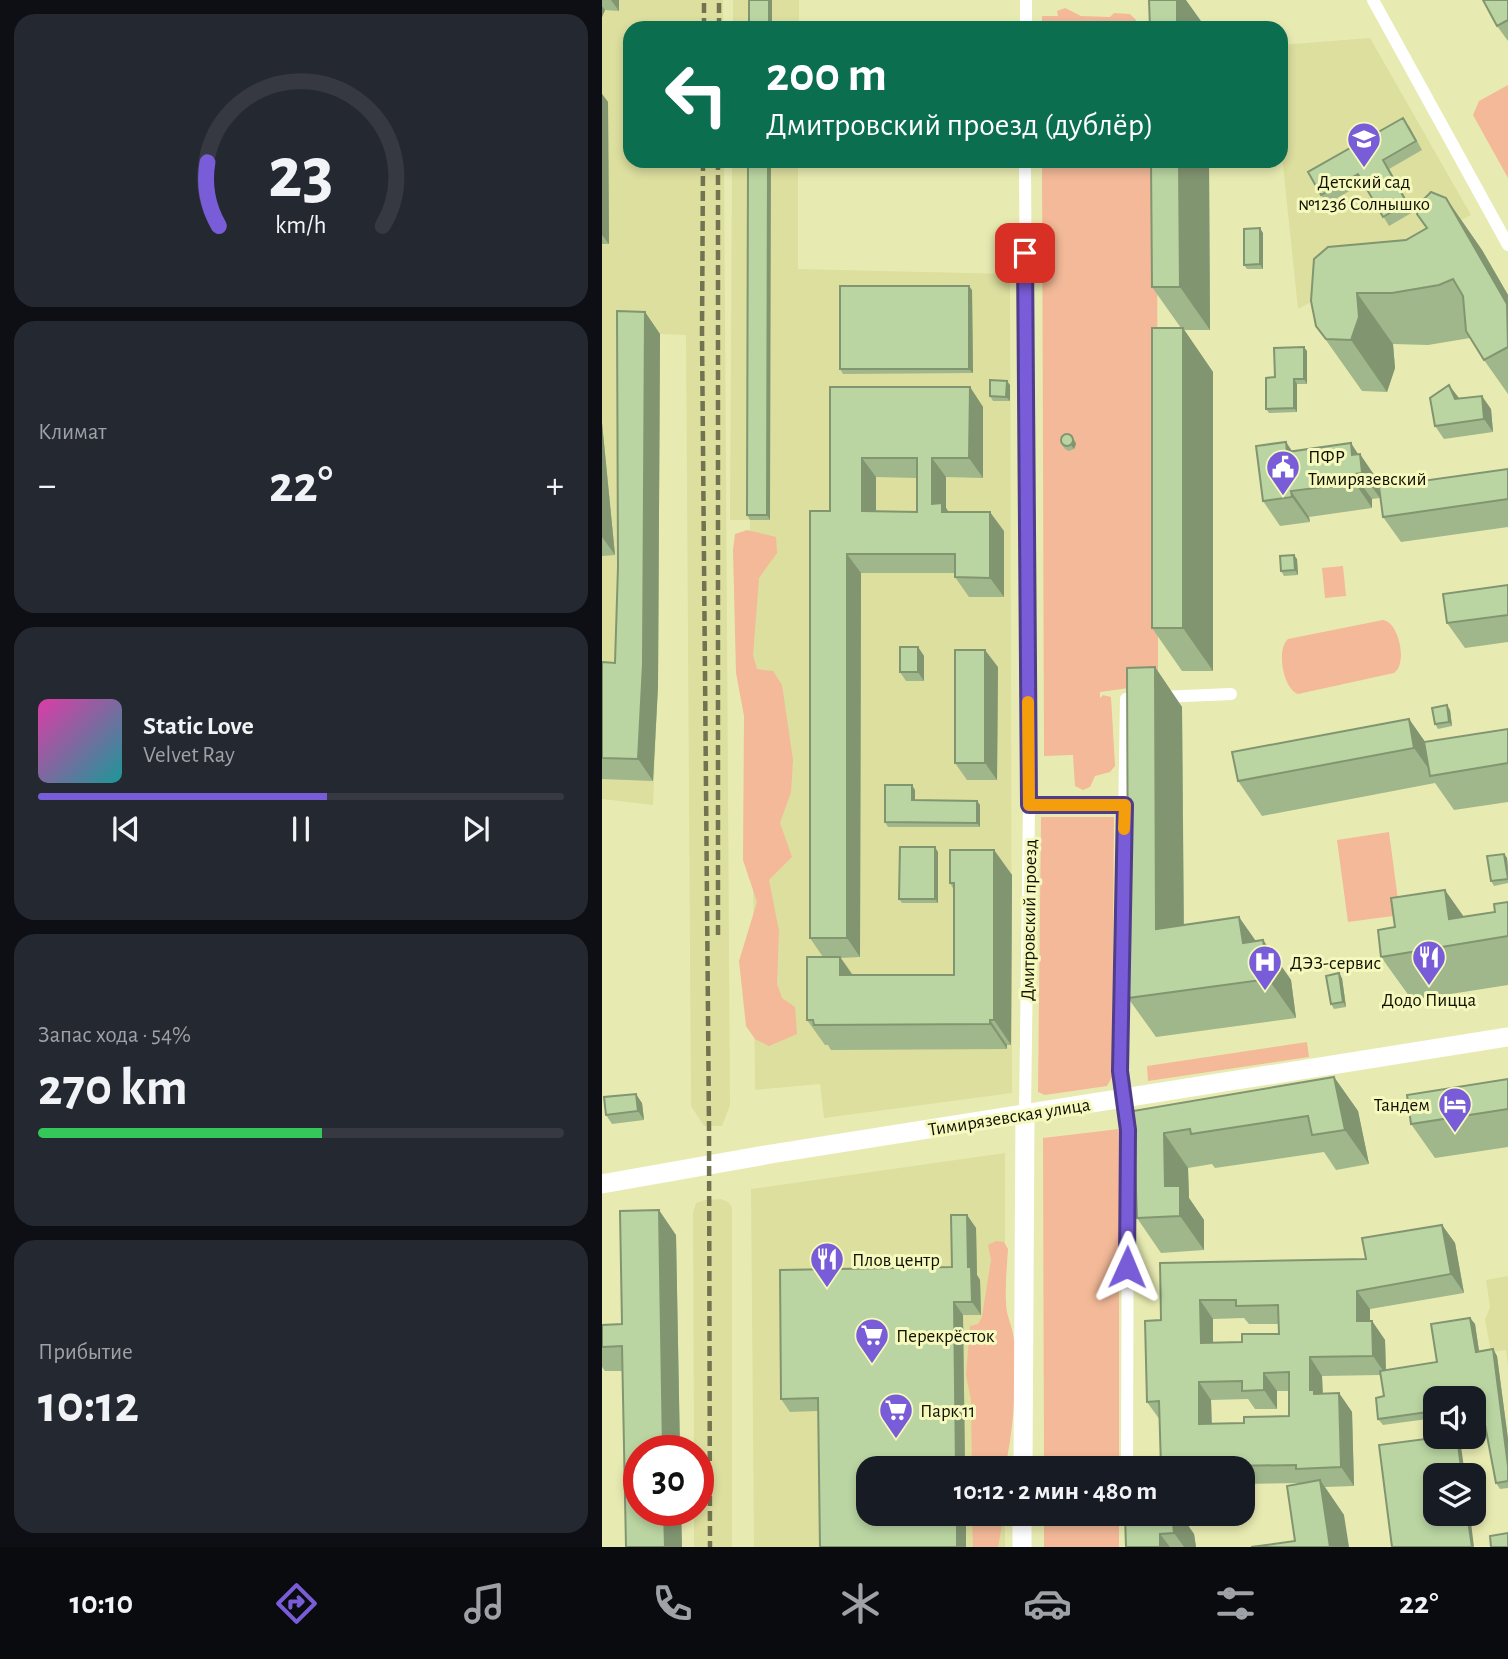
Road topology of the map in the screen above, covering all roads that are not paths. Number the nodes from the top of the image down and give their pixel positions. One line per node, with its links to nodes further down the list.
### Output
1 (1026, 0): 3 (street)
2 (1373, 0): 5 (street)
3 (1026, 21)
4 (1025, 168): 7 (street, Дмитровский проезд)
5 (1508, 245)
6 (1231, 694): 8 (street)
7 (1029, 805): 8 (street); 11 (street, Дмитровский проезд)
8 (1125, 805): 10 (street)
9 (1508, 1037): 10 (main road, Тимирязевская улица)
10 (1124, 1097): 11 (main road, Тимирязевская улица); 14 (street)
11 (1025, 1113): 12 (main road, Тимирязевская улица); 13 (main road, Дмитровский проезд)
12 (602, 1184)
13 (1023, 1456)
14 (1127, 1456)
15 (1022, 1526): 16 (main road)
16 (1022, 1547)

